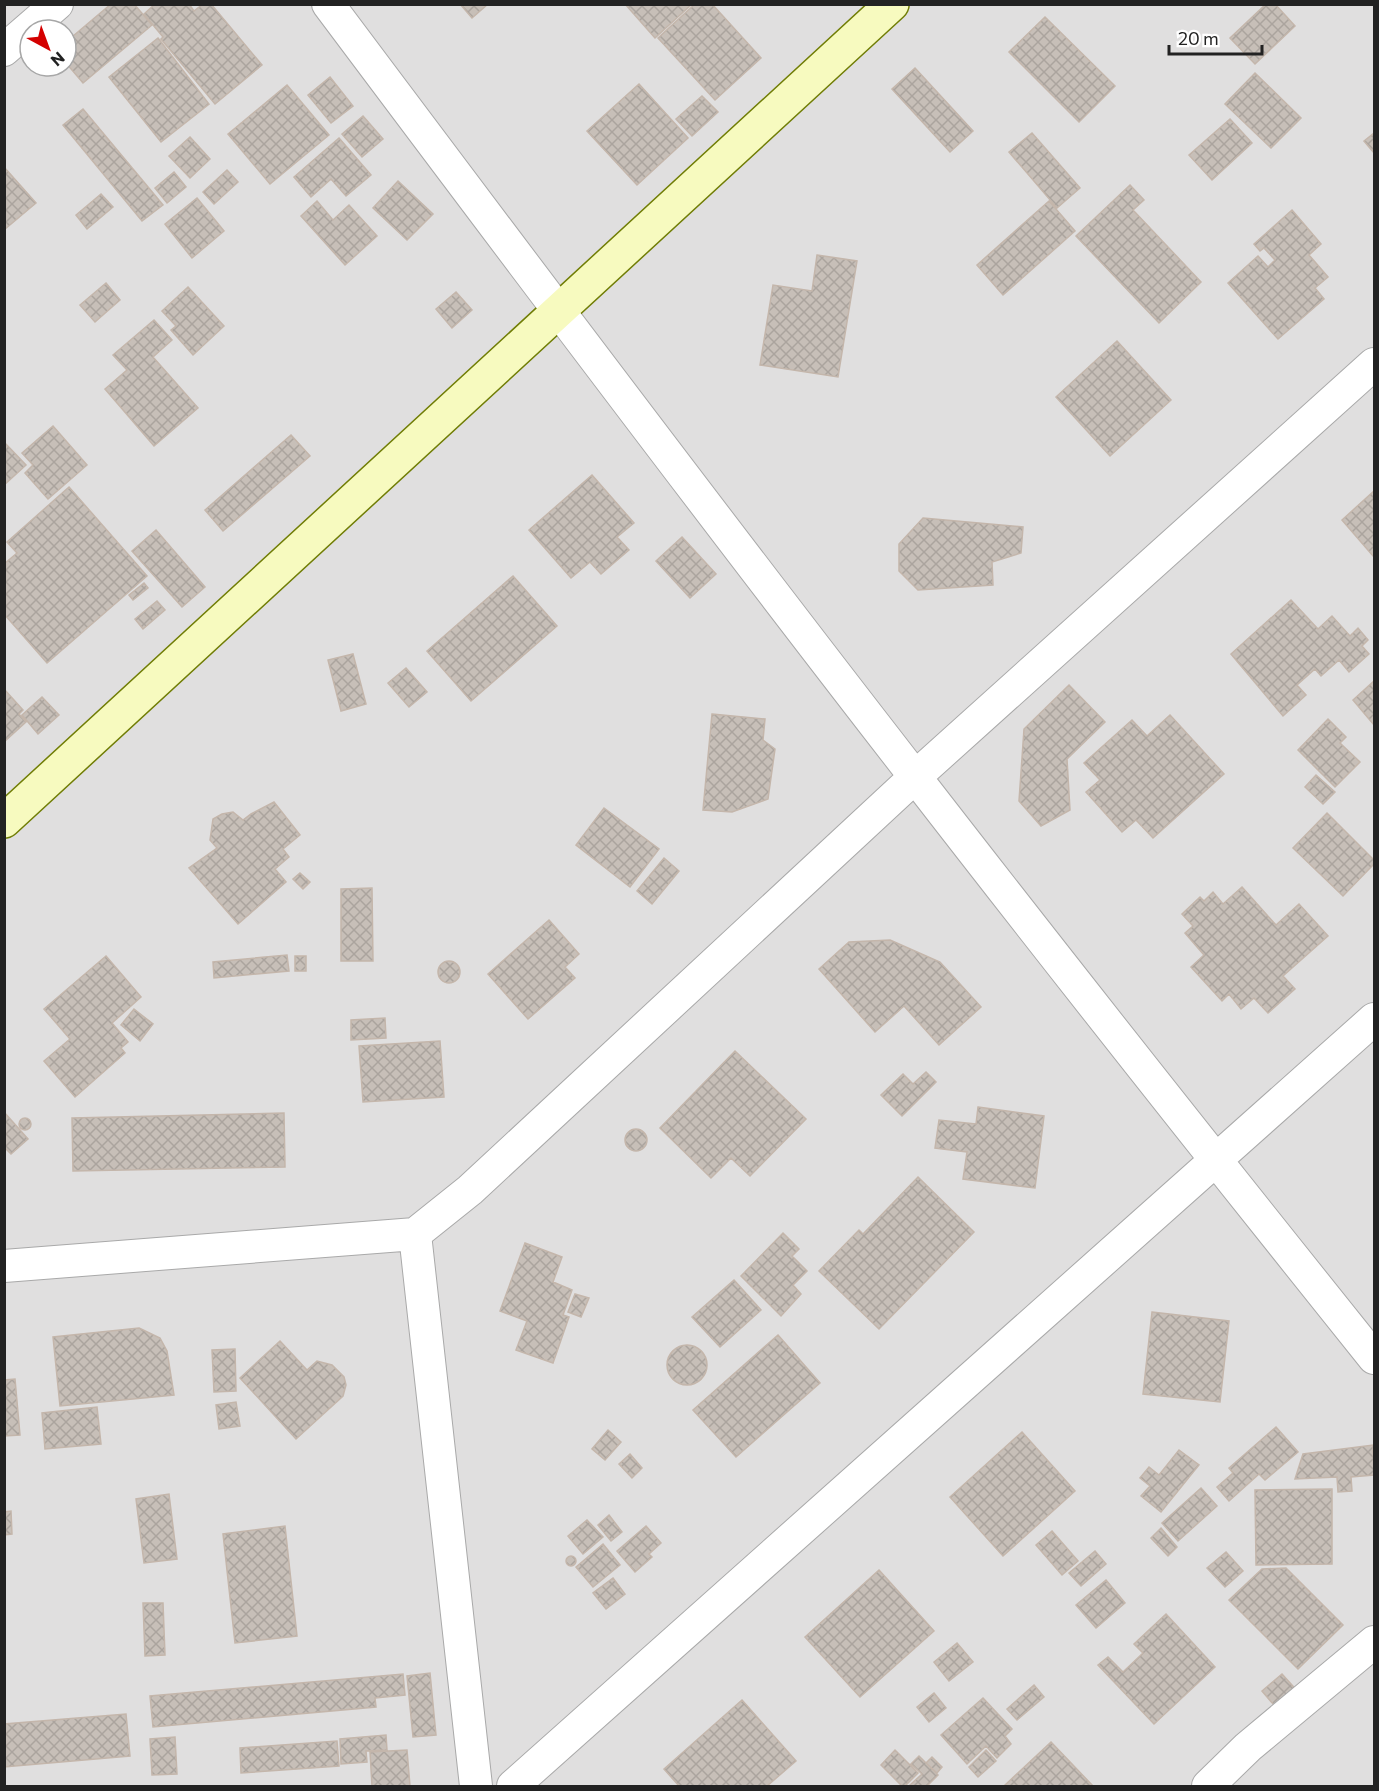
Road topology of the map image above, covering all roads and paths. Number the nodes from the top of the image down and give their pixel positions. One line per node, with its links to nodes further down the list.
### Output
1 (57, 4): 4 (street)
2 (327, 4): 5 (street)
3 (892, 4): 5 (main road)
4 (4, 50)
5 (558, 310): 7 (street); 8 (main road)
6 (1374, 364): 7 (street)
7 (915, 777): 10 (street); 11 (street)
8 (4, 821)
9 (1374, 1019): 10 (street)
10 (1216, 1161): 13 (street); 16 (street)
11 (416, 1234): 12 (street); 15 (street)
12 (4, 1266)
13 (1374, 1358)
14 (1374, 1642): 17 (street)
15 (476, 1786)
16 (513, 1786)
17 (1208, 1786)

